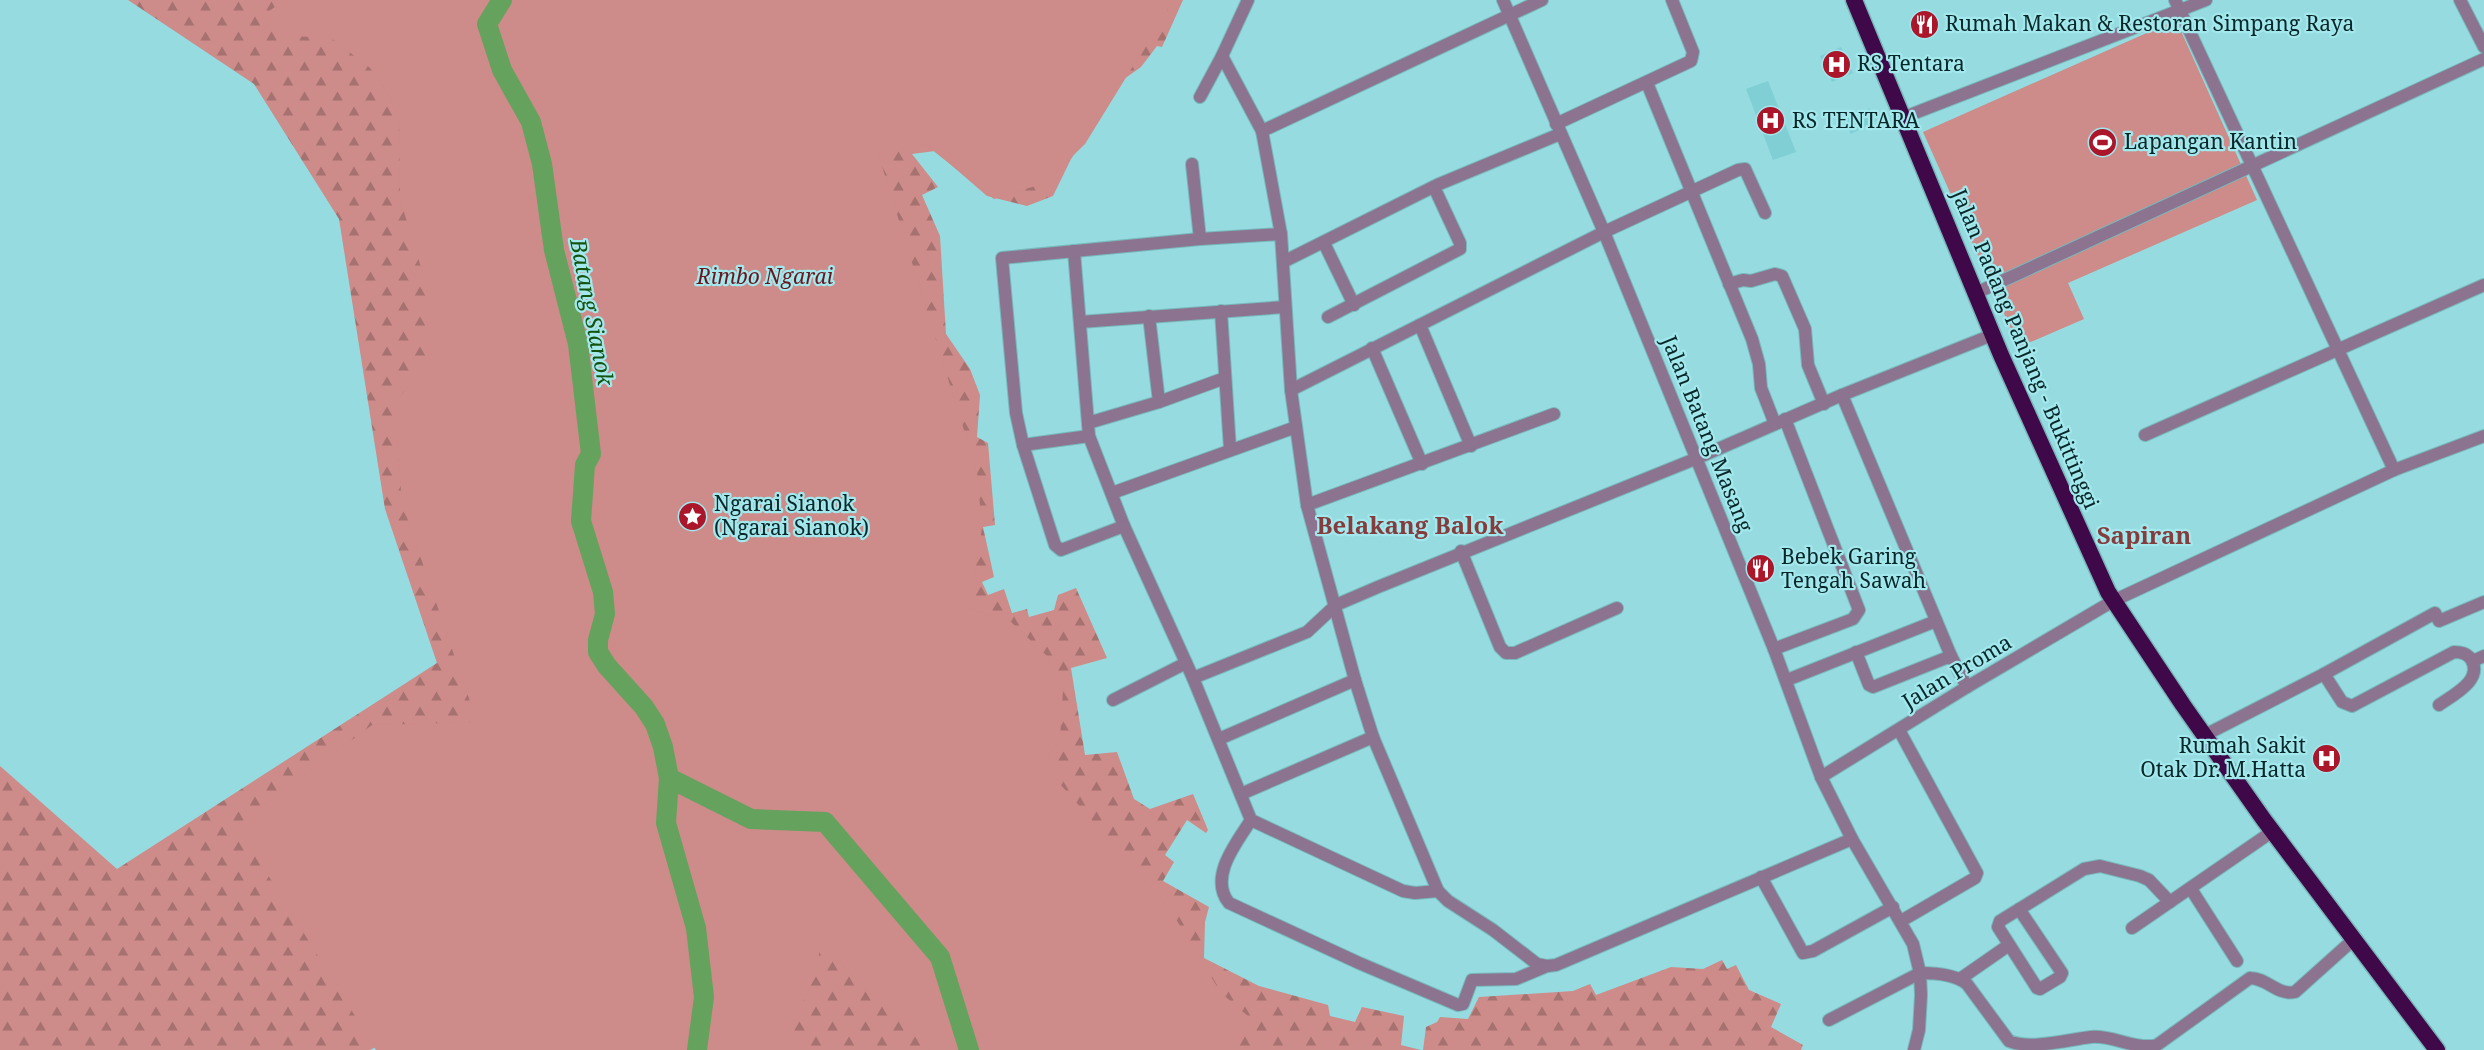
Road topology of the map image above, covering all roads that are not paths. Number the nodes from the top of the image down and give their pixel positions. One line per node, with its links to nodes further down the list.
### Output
1 (1248, 0): 11 (street)
2 (1503, 0): 9 (street, Jalan Batang Masang)
3 (1542, 0): 9 (street)
4 (1672, 0): 13 (street)
5 (1854, 0): 15 (highway, Jalan Padang Panjang - Bukittinggi)
6 (2206, 0): 8 (street)
7 (2460, 0): 10 (street)
8 (2180, 10): 15 (street); 19 (street)
9 (1510, 16): 16 (street, Jalan Batang Masang); 17 (street)
10 (2484, 46)
11 (1222, 56): 14 (street); 17 (street)
12 (2484, 59): 19 (street)
13 (1647, 83): 16 (street); 21 (street)
14 (1200, 96)
15 (1902, 118): 31 (highway, Jalan Padang Panjang - Bukittinggi)
16 (1558, 129): 20 (street); 23 (street, Jalan Batang Masang)
17 (1262, 131): 24 (street)
18 (1192, 164): 25 (street)
19 (2254, 166): 31 (street); 41 (street)
20 (1434, 187): 26 (street); 32 (street)
21 (1690, 192): 22 (street); 23 (street); 29 (street)
22 (1765, 213)
23 (1604, 232): 38 (street); 57 (street, Jalan Batang Masang)
24 (1281, 234): 25 (street); 28 (street)
25 (1200, 239): 27 (street)
26 (1324, 243): 28 (street); 32 (street)
27 (1074, 251): 37 (street); 54 (street)
28 (1283, 262): 33 (street)
29 (1729, 284): 46 (street); 48 (street)
30 (2484, 285): 41 (street)
31 (1976, 293): 39 (highway, Jalan Padang Panjang - Bukittinggi)
32 (1354, 304): 36 (street)
33 (1285, 307): 34 (street); 43 (street)
34 (1221, 311): 35 (street); 42 (street)
35 (1149, 316): 37 (street); 45 (street)
36 (1328, 317)
37 (1080, 322): 49 (street)
38 (1420, 325): 40 (street); 55 (street)
39 (1992, 335): 44 (street); 64 (highway, Jalan Padang Panjang - Bukittinggi)
40 (1372, 348): 43 (street); 58 (street)
41 (2338, 349): 51 (street); 59 (street)
42 (1225, 378): 45 (street); 56 (street)
43 (1291, 390): 50 (street)
44 (1842, 395): 46 (street); 68 (street)
45 (1159, 402): 49 (street)
46 (1824, 404): 48 (street)
47 (1554, 414): 55 (street)
48 (1780, 422): 57 (street); 69 (street)
49 (1088, 423): 52 (street)
50 (1296, 427): 56 (street); 61 (street)
51 (2145, 435)
52 (1089, 436): 54 (street); 60 (street)
53 (2484, 436): 59 (street, Jalan Proma)
54 (1023, 445): 62 (street)
55 (1471, 446): 58 (street)
56 (1230, 449): 60 (street)
57 (1695, 459): 63 (street); 69 (street, Jalan Batang Masang)
58 (1422, 464): 61 (street)
59 (2394, 470): 64 (street, Jalan Proma)
60 (1112, 493): 62 (street)
61 (1307, 505): 66 (street)
62 (1124, 526): 73 (street)
63 (1461, 551): 66 (street); 67 (street)
64 (2114, 601): 78 (street, Jalan Proma); 82 (highway, Jalan Padang Panjang - Bukittinggi)
65 (2484, 602): 74 (street)
66 (1336, 605): 75 (street); 76 (street)
67 (1617, 609)
68 (1936, 621): 70 (street); 71 (street)
69 (1774, 649): 77 (street, Jalan Batang Masang)
70 (1856, 652): 71 (street); 77 (street)
71 (1951, 656): 78 (street)
72 (2478, 659): 74 (street); 80 (street)
73 (1186, 663): 75 (street); 79 (street)
74 (2324, 674): 82 (street)
75 (1193, 678): 84 (street)
76 (1355, 680): 83 (street); 84 (street)
77 (1787, 680): 85 (street, Jalan Batang Masang)
78 (1967, 687): 81 (street, Jalan Proma)
79 (1113, 700)
80 (2439, 705)
81 (1899, 730): 85 (street, Jalan Proma); 96 (street)
82 (2205, 735): 88 (highway, Jalan Padang Panjang - Bukittinggi)
83 (1373, 737): 86 (street); 92 (street)
84 (1219, 740): 86 (street)
85 (1821, 777): 89 (street, Jalan Batang Masang)
86 (1241, 794): 87 (street)
87 (1251, 820): 92 (street); 101 (street)
88 (2273, 831): 91 (street); 98 (highway, Jalan Padang Panjang - Bukittinggi)
89 (1852, 839): 90 (street); 94 (street, Jalan Batang Masang)
90 (1761, 877): 94 (street); 101 (street)
91 (2191, 889): 93 (street); 100 (street)
92 (1438, 891): 101 (street)
93 (2170, 902): 95 (street); 97 (street)
94 (1893, 907): 96 (street, Jalan Batang Masang)
95 (2019, 909): 99 (street); 99 (street)
96 (1901, 921): 102 (street, Jalan Batang Masang)
97 (2132, 928)
98 (2353, 940): 103 (street); 106 (highway, Jalan Padang Panjang - Bukittinggi)
99 (2009, 945): 103 (street)
100 (2237, 961)
101 (1547, 966)
102 (1920, 973): 103 (street); 104 (street); 105 (street, Jalan Batang Masang)
103 (1960, 979)
104 (1829, 1020)
105 (1914, 1050)
106 (2437, 1050)

